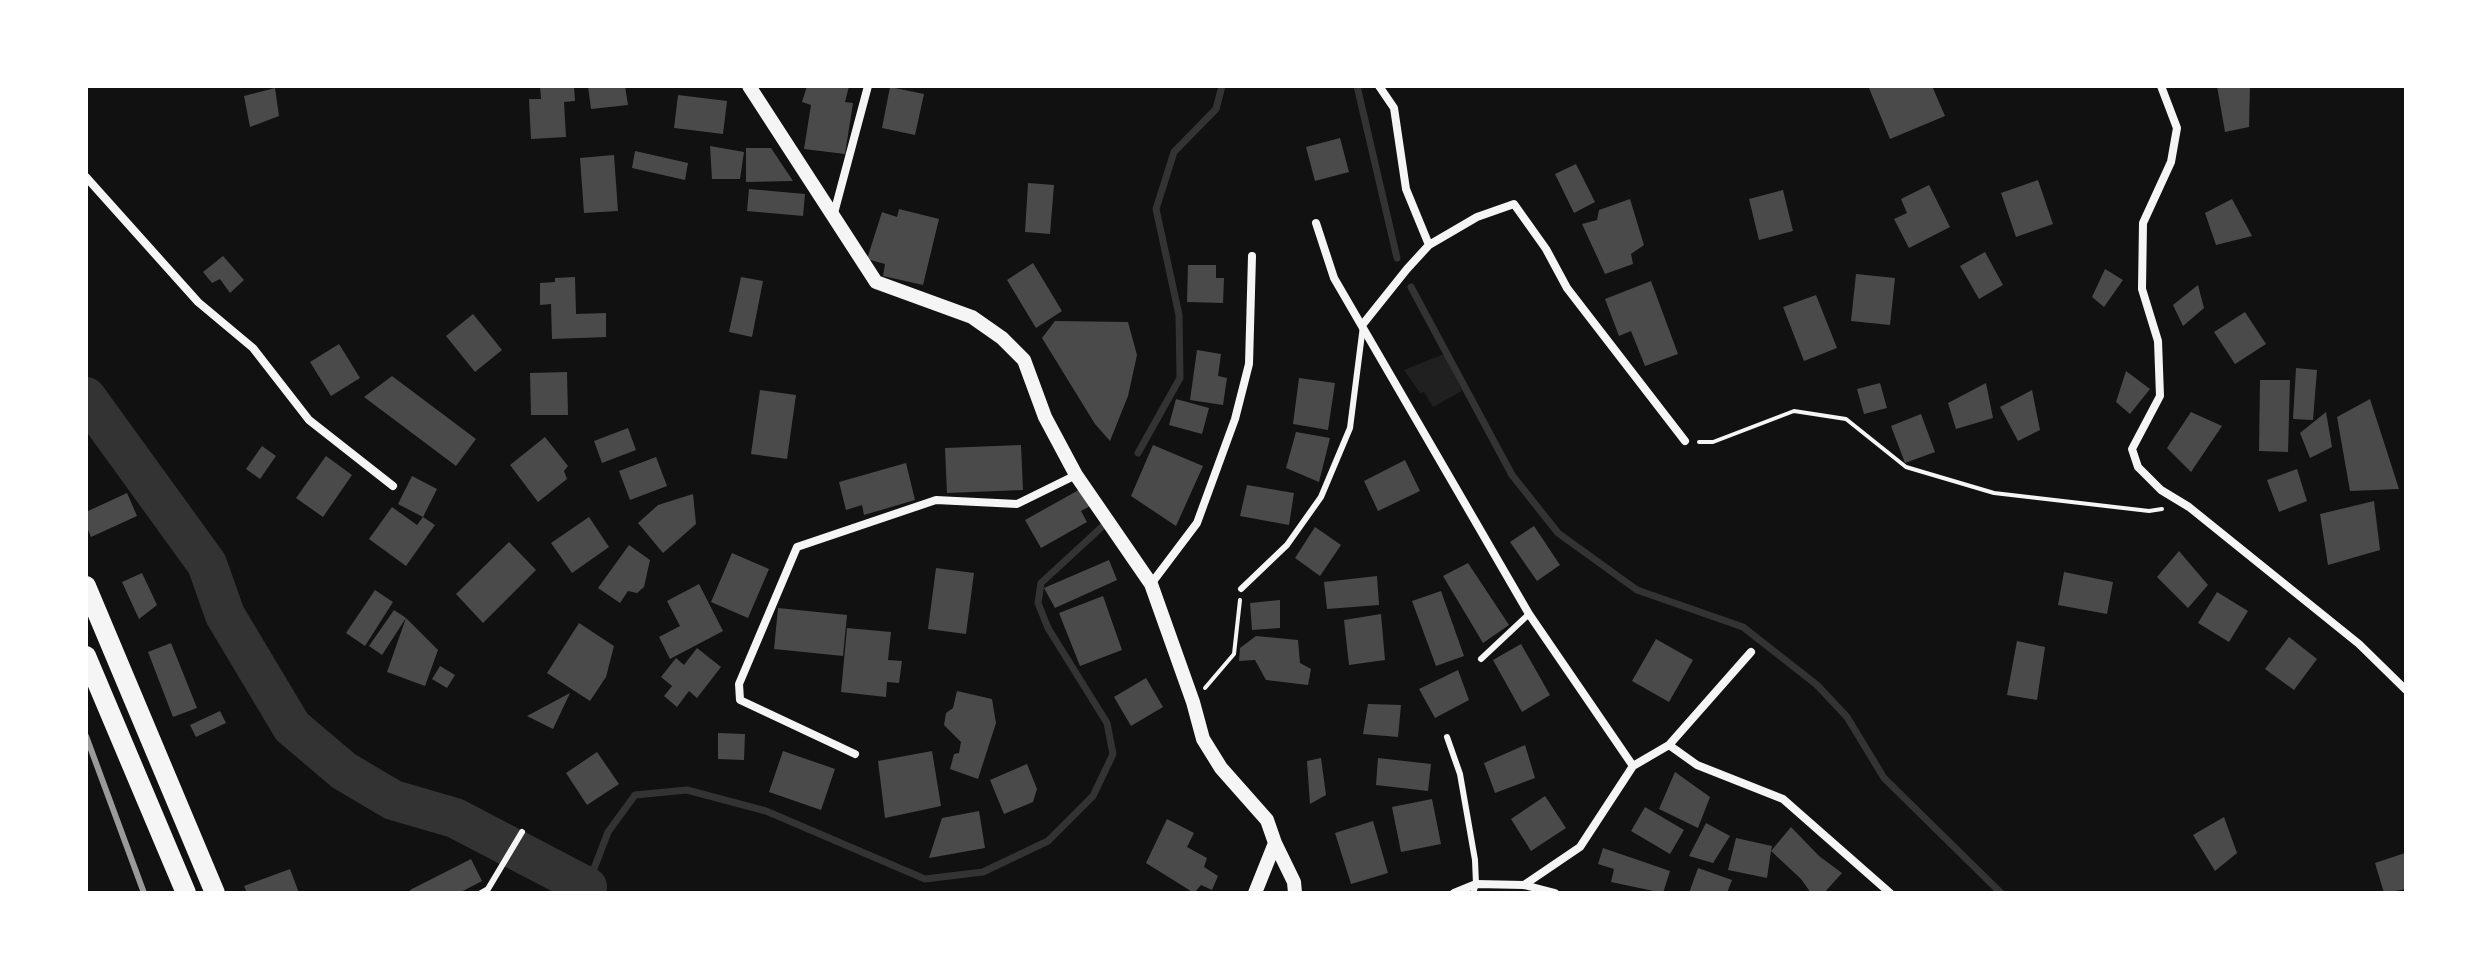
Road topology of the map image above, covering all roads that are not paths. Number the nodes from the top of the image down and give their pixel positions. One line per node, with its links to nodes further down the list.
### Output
1 (749, 86): 6 (street)
2 (868, 86): 6 (street)
3 (1379, 86): 8 (street)
4 (2161, 86): 21 (street)
5 (86, 177): 13 (street)
6 (833, 218): 12 (street)
7 (1316, 223): 10 (street)
8 (1429, 245): 10 (street); 11 (street)
9 (1252, 256): 14 (street)
10 (1363, 324): 16 (lane); 17 (street)
11 (1685, 441)
12 (1076, 475): 14 (street); 24 (street)
13 (393, 486)
14 (1151, 584): 27 (street)
15 (86, 586): 32 (main road)
16 (1241, 589)
17 (1529, 614): 20 (lane); 25 (street)
18 (1751, 652): 23 (street)
19 (86, 656): 31 (main road)
20 (1481, 659)
21 (2406, 690)
22 (1447, 737): 29 (lane)
23 (1669, 745): 25 (street); 37 (street)
24 (855, 754)
25 (1633, 766): 28 (street)
26 (522, 832): 30 (lane)
27 (1275, 843): 33 (street); 34 (street)
28 (1524, 885): 29 (street); 36 (street)
29 (1474, 888): 35 (street)
30 (484, 891)
31 (186, 893)
32 (215, 893)
33 (1255, 893)
34 (1295, 893)
35 (1454, 893)
36 (1555, 893)
37 (1890, 893)

